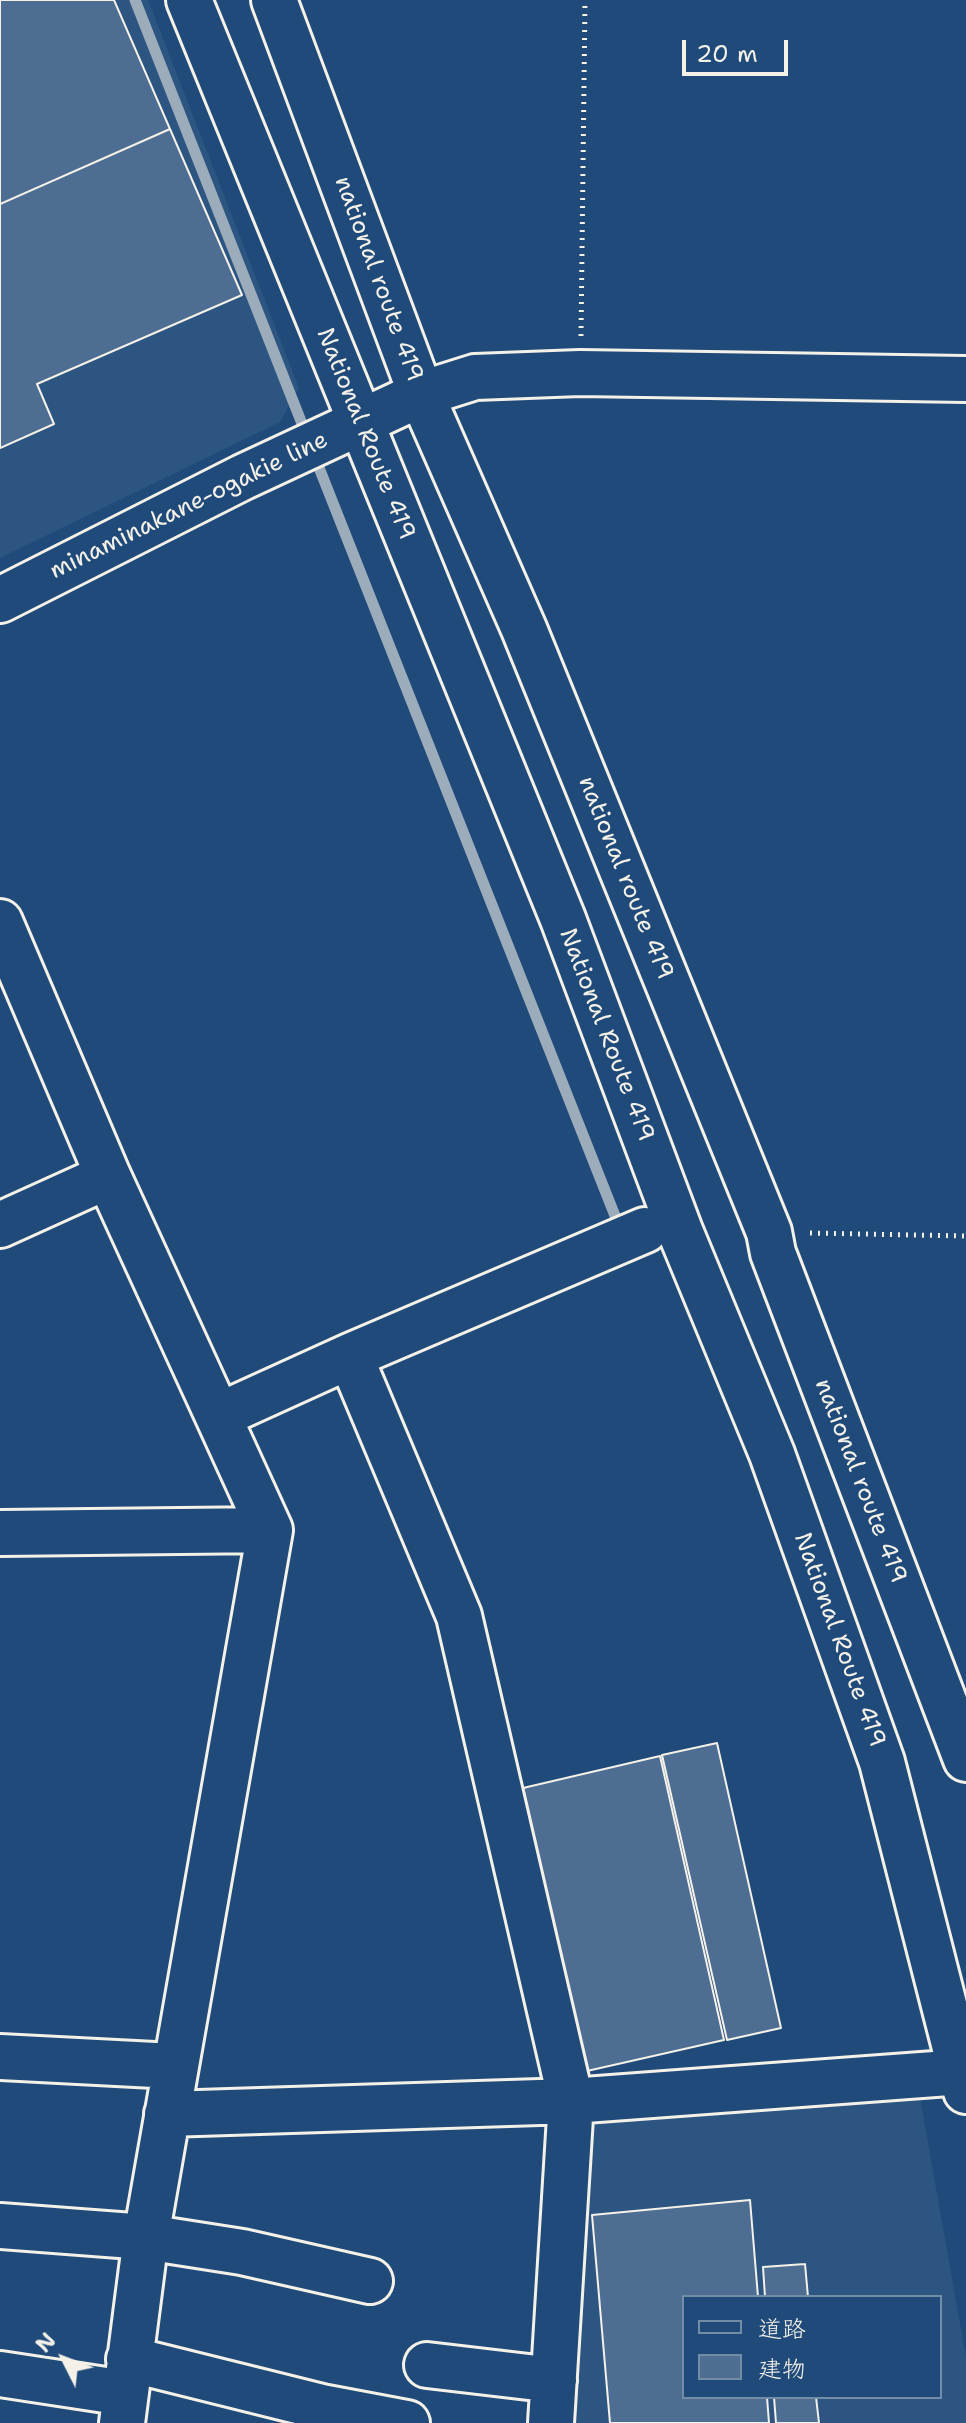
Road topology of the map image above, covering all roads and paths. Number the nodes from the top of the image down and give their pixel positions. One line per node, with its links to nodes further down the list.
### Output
1 (189, 0): 7 (main road, National Route 419)
2 (274, 0): 6 (main road, national route 419)
3 (585, 0): 4 (path)
4 (580, 373): 5 (main road, minaminakane-ogakie line); 6 (main road, minaminakane-ogakie line)
5 (966, 379)
6 (421, 394): 7 (main road, minaminakane-ogakie line); 17 (main road, national route 419)
7 (360, 423): 8 (main road, minaminakane-ogakie line); 20 (main road, National Route 419)
8 (0, 600)
9 (0, 922): 10 (main road)
10 (108, 1176): 11 (main road); 14 (main road)
11 (0, 1225)
12 (645, 1230): 13 (main road)
13 (350, 1356): 14 (main road); 21 (main road)
14 (218, 1416): 15 (main road)
15 (270, 1530): 16 (main road); 19 (main road)
16 (0, 1533)
17 (966, 1759)
18 (0, 2057): 19 (main road)
19 (174, 2066): 22 (main road)
20 (964, 2081): 21 (main road)
21 (571, 2101): 22 (main road); 28 (main road)
22 (167, 2114): 24 (main road)
23 (0, 2226): 24 (main road)
24 (146, 2237): 25 (main road); 29 (main road)
25 (370, 2281)
26 (427, 2365): 28 (main road)
27 (0, 2374): 29 (main road)
28 (540, 2378): 31 (main road)
29 (126, 2392): 30 (main road)
30 (407, 2423)
31 (551, 2423)

